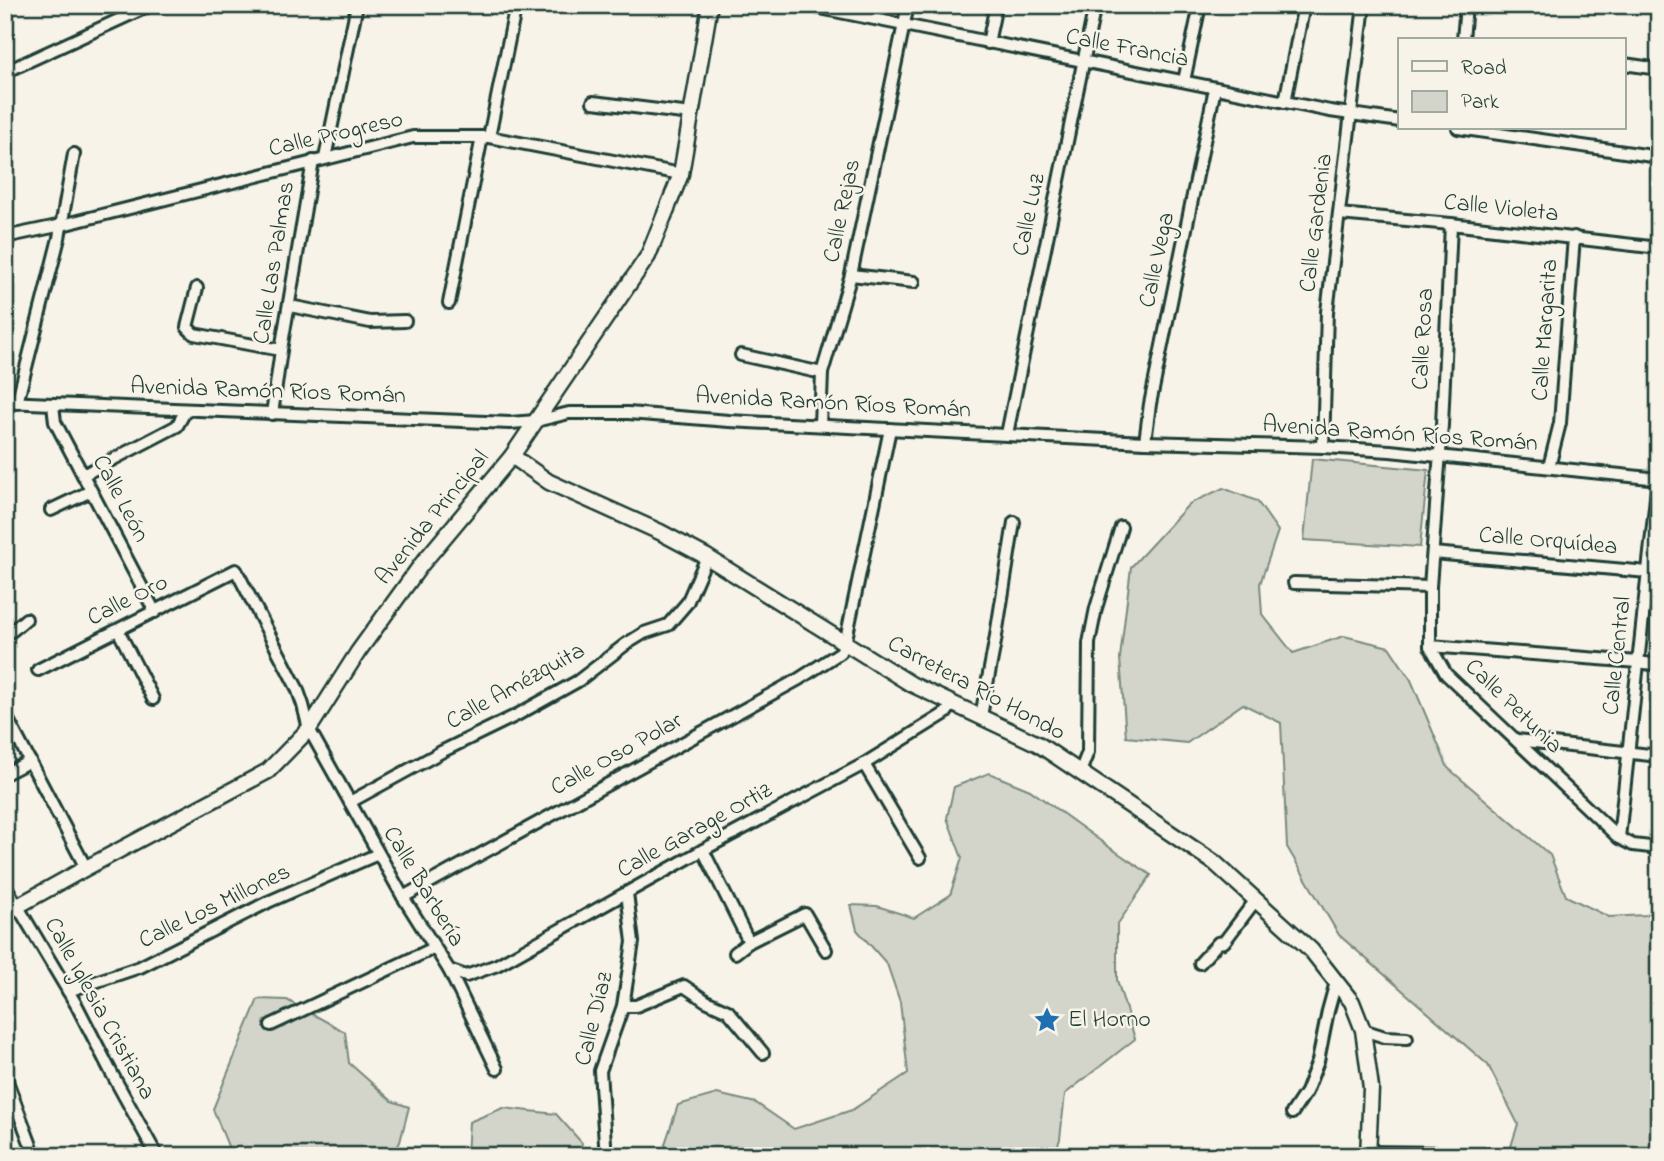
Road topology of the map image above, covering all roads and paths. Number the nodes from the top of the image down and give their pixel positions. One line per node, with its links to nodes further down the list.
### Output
1 (357, 5): 31 (street, Calle Las Palmas)
2 (516, 5): 28 (street)
3 (710, 5): 24 (street, Avenida Principal)
4 (805, 5): 13 (street, Calle Francia)
5 (908, 5): 13 (street, Calle Rejas)
6 (996, 5): 15 (street)
7 (1095, 5): 16 (street, Calle Luz)
8 (1200, 5): 20 (street)
9 (1304, 5): 22 (street)
10 (1364, 5): 25 (street, Calle Gardenia)
11 (1466, 5): 14 (street)
12 (147, 6): 19 (street)
13 (904, 25): 15 (street, Calle Francia); 39 (street, Calle Rejas)
14 (1463, 38)
15 (988, 43): 16 (street, Calle Francia)
16 (1083, 62): 20 (street, Calle Francia); 55 (street, Calle Luz)
17 (1626, 64): 18 (street)
18 (1659, 69)
19 (5, 72)
20 (1184, 81): 21 (street, Calle Francia)
21 (1215, 88): 22 (street, Calle Francia); 56 (street, Calle Vega)
22 (1285, 102): 25 (street, Calle Francia)
23 (593, 103): 24 (street)
24 (691, 114): 32 (street, Avenida Principal)
25 (1351, 115): 26 (street, Calle Francia); 33 (street, Calle Gardenia)
26 (1398, 121)
27 (1472, 130): 30 (street)
28 (486, 137): 31 (street, Calle Progreso); 32 (street, Calle Progreso); 42 (street)
29 (74, 154): 35 (street)
30 (1659, 157)
31 (319, 160): 35 (street, Calle Progreso); 43 (street, Calle Las Palmas)
32 (681, 174): 52 (street, Avenida Principal)
33 (1339, 215): 34 (street, Calle Violeta); 57 (street, Calle Gardenia)
34 (1451, 224): 37 (street, Calle Violeta); 59 (street, Calle Rosa)
35 (62, 225): 36 (street, Calle Progreso); 48 (street)
36 (5, 237)
37 (1574, 237): 38 (street, Calle Violeta); 60 (street, Calle Margarita)
38 (1659, 248)
39 (851, 275): 40 (street); 47 (street, Calle Rejas)
40 (914, 282)
41 (197, 288): 45 (street)
42 (449, 303)
43 (290, 306): 44 (street); 45 (street, Calle Las Palmas)
44 (405, 321)
45 (281, 350): 51 (street, Calle Las Palmas)
46 (741, 355): 47 (street)
47 (822, 373): 53 (street, Calle Rejas)
48 (11, 402): 49 (street, Avenida Ramón Ríos Román)
49 (53, 405): 50 (street, Avenida Ramón Ríos Román); 61 (street, Calle León)
50 (186, 410): 51 (street, Avenida Ramón Ríos Román); 61 (street)
51 (272, 414): 52 (street, Avenida Ramón Ríos Román)
52 (536, 421): 53 (street, Avenida Ramón Ríos Román); 58 (street, Avenida Principal)
53 (820, 425): 54 (street, Avenida Ramón Ríos Román)
54 (890, 429): 55 (street, Avenida Ramón Ríos Román); 77 (street)
55 (1007, 434): 56 (street, Avenida Ramón Ríos Román)
56 (1145, 442): 57 (street, Avenida Ramón Ríos Román)
57 (1323, 447): 59 (street, Avenida Ramón Ríos Román)
58 (512, 456): 68 (street, Carretera Río Hondo); 86 (street, Avenida Principal)
59 (1439, 457): 60 (street, Avenida Ramón Ríos Román); 67 (street)
60 (1549, 467): 62 (street, Avenida Ramón Ríos Román)
61 (83, 475): 63 (street, Calle León)
62 (1658, 479): 70 (street, Calle Central)
63 (91, 491): 64 (street); 73 (street, Calle León)
64 (51, 510)
65 (1014, 522): 85 (street)
66 (1121, 527): 92 (street)
67 (1433, 553): 70 (street, Calle Orquídea); 72 (street)
68 (707, 557): 77 (street, Carretera Río Hondo); 94 (street, Calle Amézquita)
69 (236, 570): 73 (street, Calle Oro); 86 (street, Calle Barbería)
70 (1653, 572): 79 (street, Calle Central)
71 (1294, 583): 72 (street)
72 (1430, 587): 78 (street)
73 (155, 612): 75 (street, Calle Oro)
74 (26, 619): 76 (street)
75 (118, 630): 81 (street, Calle Oro); 82 (street)
76 (5, 634)
77 (845, 644): 83 (street, Carretera Río Hondo); 103 (street, Calle Oso Polar)
78 (1430, 646): 79 (street); 87 (street, Calle Petunia)
79 (1638, 662): 80 (street); 88 (street, Calle Central)
80 (1659, 665)
81 (38, 670)
82 (153, 699)
83 (953, 703): 85 (street, Carretera Río Hondo); 91 (street, Calle Garage Ortiz)
84 (5, 713): 90 (street)
85 (981, 716): 92 (street, Carretera Río Hondo)
86 (309, 729): 94 (street, Calle Barbería); 100 (street, Avenida Principal)
87 (1517, 740): 88 (street); 95 (street, Calle Petunia)
88 (1630, 752): 89 (street); 95 (street, Calle Central)
89 (1659, 756)
90 (30, 761): 93 (street); 100 (street)
91 (864, 764): 97 (street, Calle Garage Ortiz); 99 (street)
92 (1080, 772): 104 (street, Carretera Río Hondo)
93 (5, 774)
94 (350, 802): 98 (street, Calle Barbería)
95 (1619, 838): 96 (street, Calle Petunia)
96 (1659, 848)
97 (703, 850): 102 (street, Calle Garage Ortiz); 106 (street)
98 (378, 854): 103 (street, Calle Barbería); 113 (street, Calle Los Millones)
99 (920, 858)
100 (86, 868): 105 (street, Avenida Principal)
101 (5, 885): 105 (street, Calle Iglesia Cristiana)
102 (627, 892): 111 (street, Calle Garage Ortiz); 114 (street, Calle Díaz)
103 (403, 897): 107 (street, Calle Barbería)
104 (1255, 901): 110 (street); 112 (street, Carretera Río Hondo)
105 (11, 909): 113 (street, Calle Iglesia Cristiana)
106 (749, 942): 108 (street); 109 (street)
107 (434, 947): 111 (street, Calle Barbería); 115 (street)
108 (826, 950)
109 (735, 953)
110 (1200, 963)
111 (449, 970): 119 (street, Calle Barbería)
112 (1336, 982): 116 (street, Carretera Río Hondo); 121 (street)
113 (68, 991): 123 (street, Calle Iglesia Cristiana)
114 (624, 1006): 118 (street); 126 (street, Calle Díaz)
115 (271, 1026)
116 (1363, 1030): 117 (street); 124 (street, Carretera Río Hondo)
117 (1407, 1038)
118 (763, 1053)
119 (497, 1069)
120 (5, 1076): 125 (street)
121 (1292, 1113)
122 (1446, 1153): 124 (street)
123 (156, 1154)
124 (1368, 1154)
125 (35, 1156)
126 (605, 1156)

